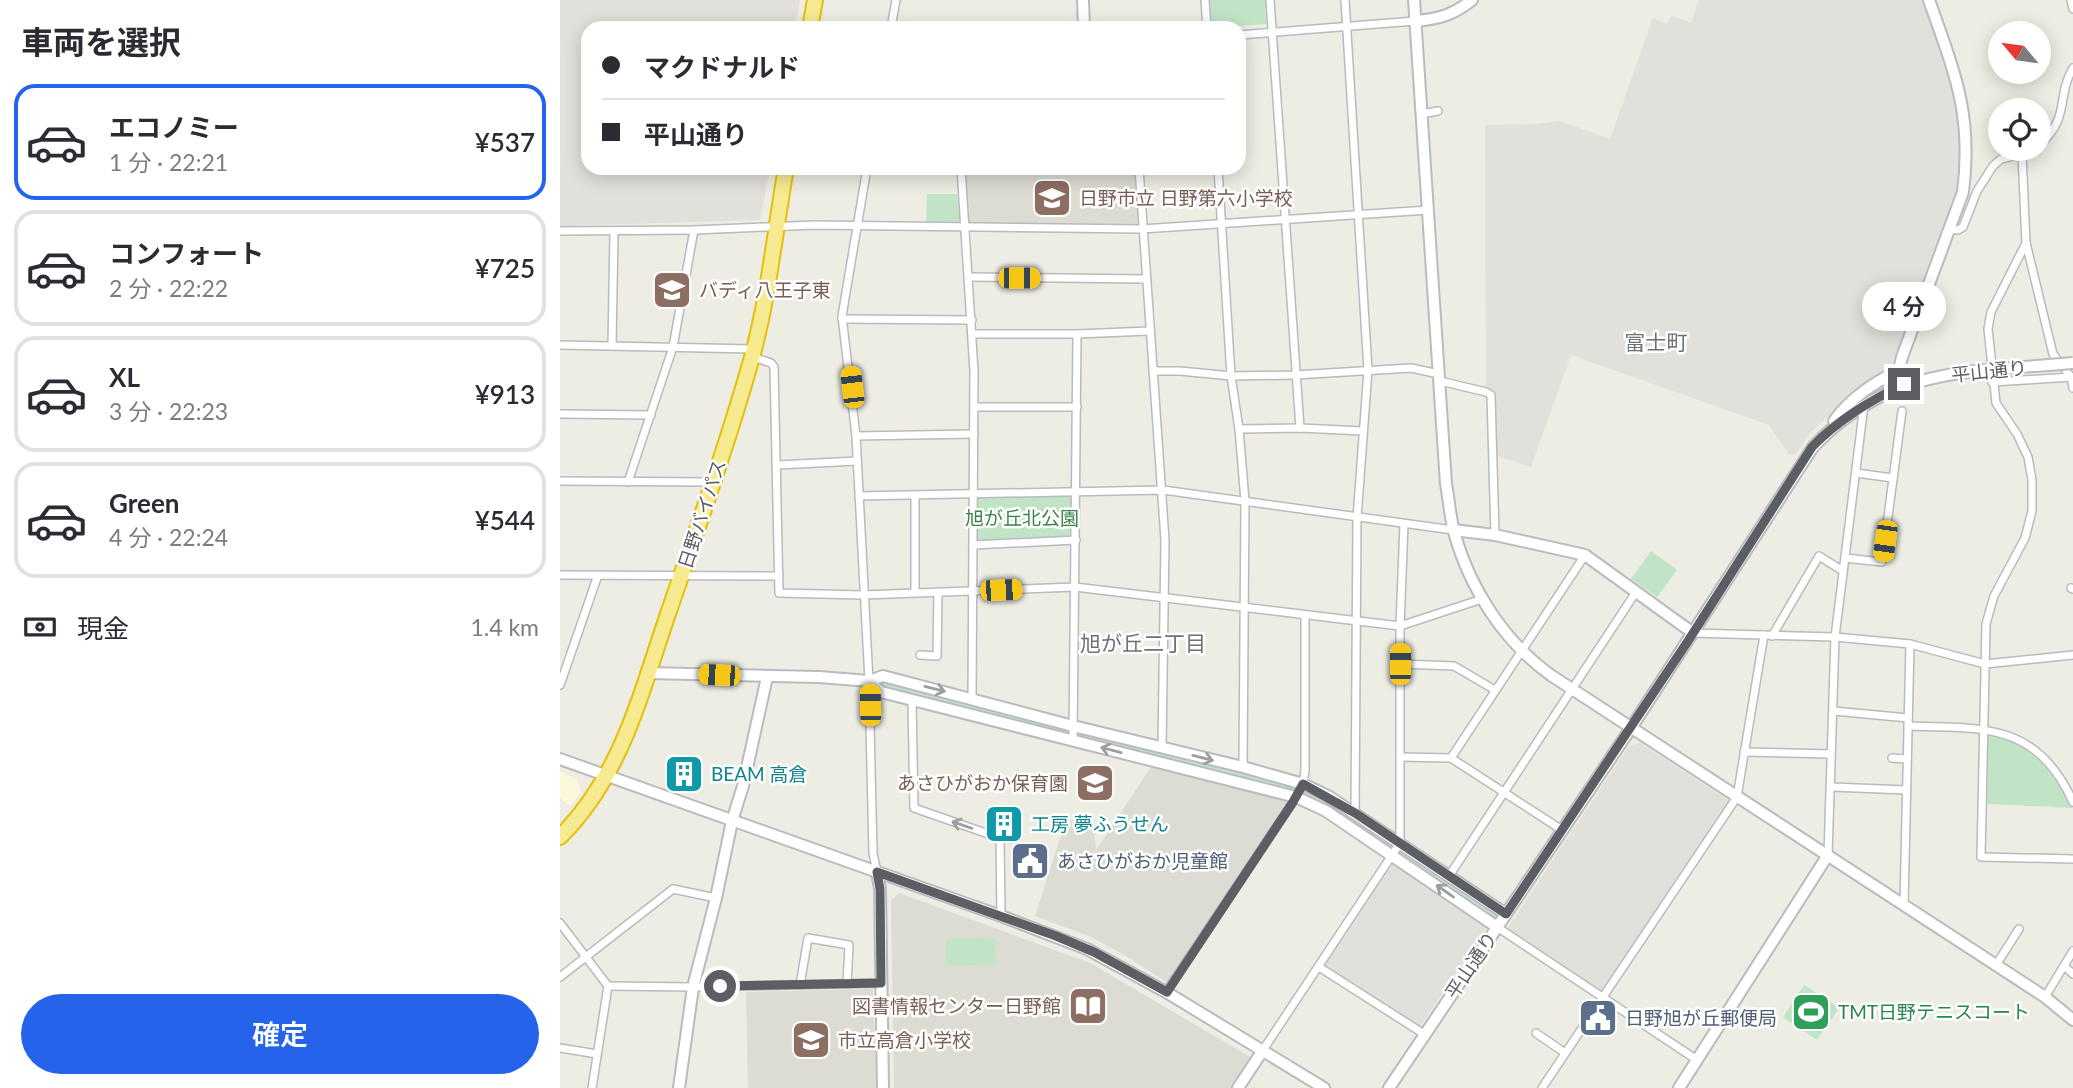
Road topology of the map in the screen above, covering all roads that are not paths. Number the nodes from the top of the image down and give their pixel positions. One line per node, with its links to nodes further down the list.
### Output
1 (815, 0): 12 (highway)
2 (896, 0): 13 (street)
3 (1083, 0): 14 (street)
4 (1205, 0): 15 (street)
5 (1270, 0): 18 (street)
6 (1345, 0): 17 (street)
7 (1414, 0): 16 (street)
8 (1472, 0): 16 (street)
9 (1929, 0): 39 (street)
10 (2071, 0): 11 (street)
11 (2073, 9)
12 (811, 21)
13 (892, 21)
14 (1084, 21)
15 (1206, 21)
16 (1415, 21): 17 (street); 22 (street)
17 (1346, 26): 18 (street); 32 (street)
18 (1272, 33): 19 (street); 33 (street)
19 (1246, 35)
20 (2073, 68): 23 (street)
21 (1438, 111): 22 (street)
22 (1421, 114): 31 (street)
23 (2051, 130)
24 (1997, 161): 39 (street)
25 (2022, 161): 43 (street)
26 (785, 175): 35 (highway, 日野バイパス)
27 (866, 175): 36 (street)
28 (961, 175): 37 (street)
29 (1139, 175): 38 (street)
30 (1219, 175): 34 (street)
31 (1428, 210): 32 (street); 63 (street)
32 (1360, 214): 33 (street); 56 (street)
33 (1284, 220): 34 (street); 59 (street)
34 (1223, 223): 38 (street); 60 (street)
35 (776, 226): 36 (street); 40 (street); 54 (highway, 日野バイパス)
36 (856, 227): 37 (street); 46 (street)
37 (965, 227): 38 (street); 44 (street)
38 (1142, 229): 45 (street)
39 (1950, 229): 57 (street)
40 (694, 230): 42 (street); 53 (street)
41 (560, 231): 42 (street)
42 (614, 232): 52 (street)
43 (2026, 243): 61 (street); 62 (street)
44 (969, 277): 45 (street); 47 (street)
45 (1146, 279): 48 (street)
46 (842, 318): 47 (street); 77 (street)
47 (972, 320): 49 (street)
48 (1149, 331): 50 (street); 58 (street)
49 (973, 334): 50 (street); 67 (street)
50 (1077, 334): 68 (street)
51 (560, 345): 52 (street)
52 (612, 345): 53 (street)
53 (673, 347): 54 (street); 71 (street)
54 (753, 353): 79 (street); 84 (highway, 日野バイパス)
55 (2073, 363): 61 (street, 平山通り, bridge)
56 (1368, 370): 59 (street); 63 (street); 75 (street)
57 (1899, 370): 64 (street); 74 (street)
58 (1153, 371): 60 (street); 85 (street)
59 (1295, 375): 60 (street); 72 (street)
60 (1231, 376): 73 (street)
61 (1992, 376): 62 (street); 64 (street, 平山通り); 124 (street)
62 (2072, 377): 65 (street)
63 (1439, 378): 93 (street); 94 (street)
64 (1904, 384): 66 (street, 平山通り)
65 (2073, 388)
66 (1864, 405): 74 (street, 平山通り); 80 (street)
67 (975, 407): 68 (street); 76 (street)
68 (1077, 407): 86 (street)
69 (1902, 411): 81 (street)
70 (560, 414): 71 (street)
71 (650, 415): 83 (street)
72 (1300, 428): 73 (street); 75 (street)
73 (1239, 429): 90 (street)
74 (1829, 429): 116 (street, 平山通り)
75 (1363, 431): 91 (street)
76 (974, 434): 77 (street); 87 (street)
77 (856, 436): 78 (street)
78 (857, 461): 79 (street); 89 (street)
79 (778, 465): 103 (street)
80 (1856, 473): 81 (street); 98 (street)
81 (1893, 478): 98 (street)
82 (560, 481): 83 (street)
83 (628, 482): 84 (street)
84 (712, 482): 102 (highway, 日野バイパス)
85 (1163, 490): 86 (street); 90 (street); 110 (street)
86 (1076, 492): 87 (street); 95 (street)
87 (973, 494): 88 (street); 96 (street)
88 (915, 495): 89 (street); 105 (street)
89 (859, 496): 109 (street)
90 (1245, 501): 91 (street); 112 (street)
91 (1357, 517): 92 (street); 114 (street)
92 (1404, 524): 93 (street); 115 (street)
93 (1453, 530): 94 (street); 111 (street)
94 (1495, 535): 97 (street)
95 (1076, 540): 96 (street); 104 (street)
96 (973, 545): 107 (street)
97 (1585, 555): 108 (street); 120 (street)
98 (1845, 558): 99 (street)
99 (1843, 571): 117 (street); 118 (street)
100 (560, 575): 101 (street)
101 (598, 575): 102 (street); 128 (street)
102 (681, 576): 103 (street); 125 (highway, 日野バイパス)
103 (779, 576): 109 (street)
104 (1075, 587): 107 (street); 110 (street); 135 (street)
105 (915, 592): 106 (street); 109 (street)
106 (938, 592): 107 (street); 122 (street)
107 (972, 592): 131 (street)
108 (1636, 592): 116 (street); 129 (street)
109 (863, 595): 127 (street)
110 (1164, 599): 112 (street); 139 (street)
111 (1482, 599): 115 (street); 120 (street)
112 (1245, 609): 113 (street); 147 (street)
113 (1305, 616): 114 (street); 149 (street)
114 (1356, 622): 115 (street); 156 (street)
115 (1400, 626): 123 (street)
116 (1693, 634): 117 (street); 136 (street, 平山通り)
117 (1768, 635): 118 (street); 140 (street)
118 (1835, 638): 119 (street); 133 (street)
119 (1910, 643): 124 (street); 134 (street)
120 (1521, 649): 129 (street); 130 (street)
121 (2073, 654): 124 (street)
122 (920, 655)
123 (1400, 664): 130 (street); 142 (street)
124 (1985, 664): 137 (street)
125 (648, 673): 126 (street); 148 (highway, 日野バイパス)
126 (767, 677): 127 (street); 157 (street)
127 (869, 681): 131 (street, one-way to 131); 132 (street); 164 (street)
128 (560, 682)
129 (1572, 689): 136 (street); 152 (street)
130 (1495, 690): 143 (street)
131 (972, 699): 135 (street)
132 (912, 700): 138 (street); 169 (street, one-way to 132)
133 (1834, 711): 134 (street); 141 (street)
134 (1908, 722): 137 (street); 146 (street)
135 (1073, 726): 138 (street); 139 (street)
136 (1631, 728): 154 (street); 158 (street, 平山通り)
137 (1983, 728): 155 (street); 163 (street)
138 (1073, 740): 153 (street, one-way to 138)
139 (1162, 747): 147 (street, one-way to 147)
140 (1744, 752): 141 (street); 154 (street)
141 (1832, 754): 150 (street)
142 (1399, 757): 143 (street); 160 (street)
143 (1451, 758): 152 (street)
144 (1892, 758): 146 (street)
145 (560, 759): 148 (street)
146 (1907, 759): 151 (street)
147 (1243, 767): 149 (street)
148 (608, 776): 157 (street); 159 (highway, 日野バイパス)
149 (1303, 784): 153 (street); 156 (street)
150 (1832, 787): 151 (street); 162 (street)
151 (1906, 790): 167 (street)
152 (1504, 791): 158 (street); 165 (street)
153 (1296, 797): 161 (street); 185 (street)
154 (1737, 797): 162 (street); 186 (street)
155 (2073, 802)
156 (1355, 813): 160 (street)
157 (732, 821): 164 (street); 166 (street)
158 (1562, 830): 168 (street, 平山通り)
159 (560, 837)
160 (1400, 843): 161 (street); 165 (street)
161 (1393, 855): 170 (street, one-way to 161); 177 (street)
162 (1828, 855): 167 (street); 195 (street)
163 (2073, 859)
164 (877, 872): 169 (street); 180 (street)
165 (1449, 876): 168 (street)
166 (716, 898): 174 (street); 184 (street)
167 (1904, 904): 175 (street)
168 (1506, 914): 170 (street, 平山通り)
169 (1001, 916): 185 (street)
170 (1497, 927): 186 (street); 190 (street, 平山通り)
171 (561, 928): 174 (street)
172 (2019, 929): 175 (street)
173 (2073, 951): 176 (street)
174 (586, 957): 179 (street); 183 (street)
175 (1996, 965): 187 (street)
176 (2064, 965): 178 (street); 187 (street)
177 (1319, 967): 190 (street); 192 (street)
178 (2073, 974)
179 (560, 977)
180 (881, 983): 181 (street); 199 (street)
181 (848, 984): 182 (street); 182 (street)
182 (800, 985): 184 (street)
183 (608, 986): 184 (street); 194 (street)
184 (693, 987): 198 (street)
185 (1167, 992): 192 (street)
186 (1603, 997): 193 (street); 195 (street)
187 (2045, 997): 188 (street)
188 (2073, 1020)
189 (1536, 1033): 193 (street)
190 (1424, 1034): 201 (street, 平山通り)
191 (560, 1048): 194 (street)
192 (1263, 1050): 196 (street); 200 (street)
193 (1565, 1053): 202 (street)
194 (597, 1054): 197 (street)
195 (1697, 1060): 203 (street)
196 (1317, 1086)
197 (592, 1088)
198 (679, 1088)
199 (883, 1088)
200 (1238, 1088)
201 (1388, 1088)
202 (1542, 1088)
203 (1679, 1088)

